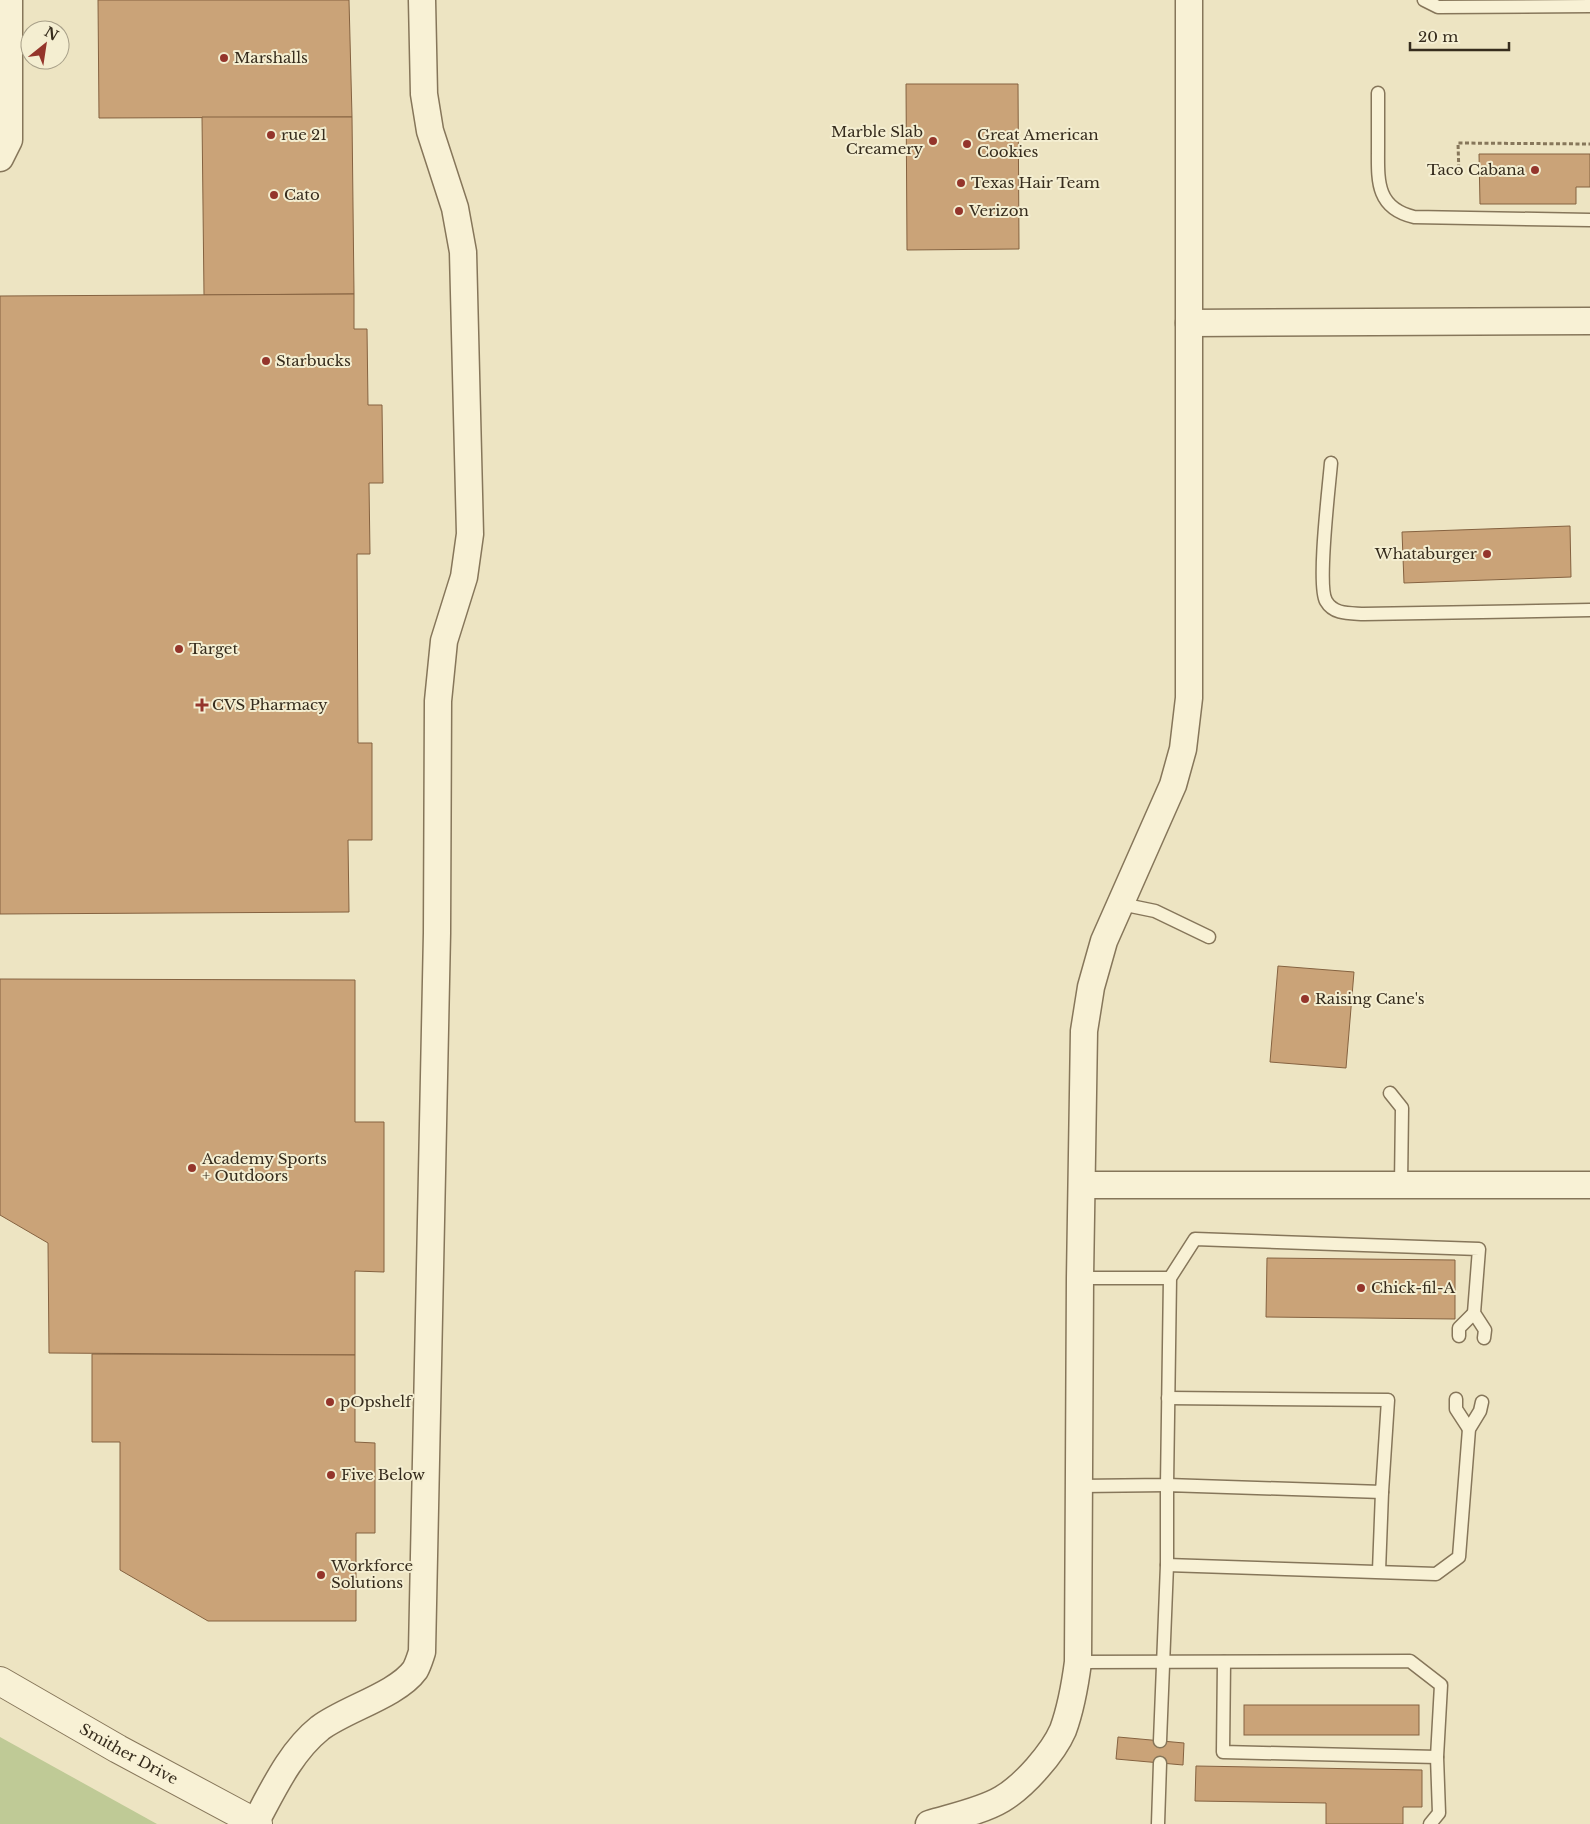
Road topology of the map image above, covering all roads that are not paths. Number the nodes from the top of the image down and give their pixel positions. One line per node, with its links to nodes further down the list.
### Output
1 (10, 0): 7 (street)
2 (422, 0): 40 (street)
3 (1189, 0): 10 (street)
4 (1424, 0): 5 (lane)
5 (1590, 6)
6 (1378, 93): 8 (lane)
7 (0, 158)
8 (1590, 220)
9 (1590, 321): 10 (street)
10 (1189, 323): 13 (street)
11 (1332, 463): 12 (lane)
12 (1590, 610)
13 (1121, 904): 14 (lane); 16 (street)
14 (1208, 937)
15 (1390, 1093): 17 (lane)
16 (1083, 1185): 17 (street); 19 (street)
17 (1401, 1185): 18 (street)
18 (1590, 1185)
19 (1080, 1278): 20 (lane); 29 (street)
20 (1170, 1278): 21 (lane); 24 (lane)
21 (1474, 1313): 22 (lane); 23 (lane)
22 (1459, 1336)
23 (1484, 1338)
24 (1168, 1398): 28 (lane); 30 (lane)
25 (1456, 1399): 27 (lane)
26 (1482, 1402): 27 (lane)
27 (1469, 1428): 32 (lane)
28 (1167, 1485): 29 (lane); 30 (lane); 31 (lane)
29 (1080, 1486): 33 (street)
30 (1382, 1492): 32 (lane)
31 (1167, 1565): 32 (lane); 34 (lane)
32 (1379, 1572)
33 (1078, 1662): 34 (lane); 41 (street)
34 (1164, 1662): 35 (lane); 37 (lane)
35 (1224, 1662): 38 (lane); 38 (lane)
36 (0, 1681): 40 (street, Smither Drive)
37 (1160, 1741)
38 (1437, 1757): 43 (lane)
39 (1160, 1763): 42 (lane)
40 (256, 1823)
41 (929, 1824)
42 (1158, 1824)
43 (1430, 1824)

